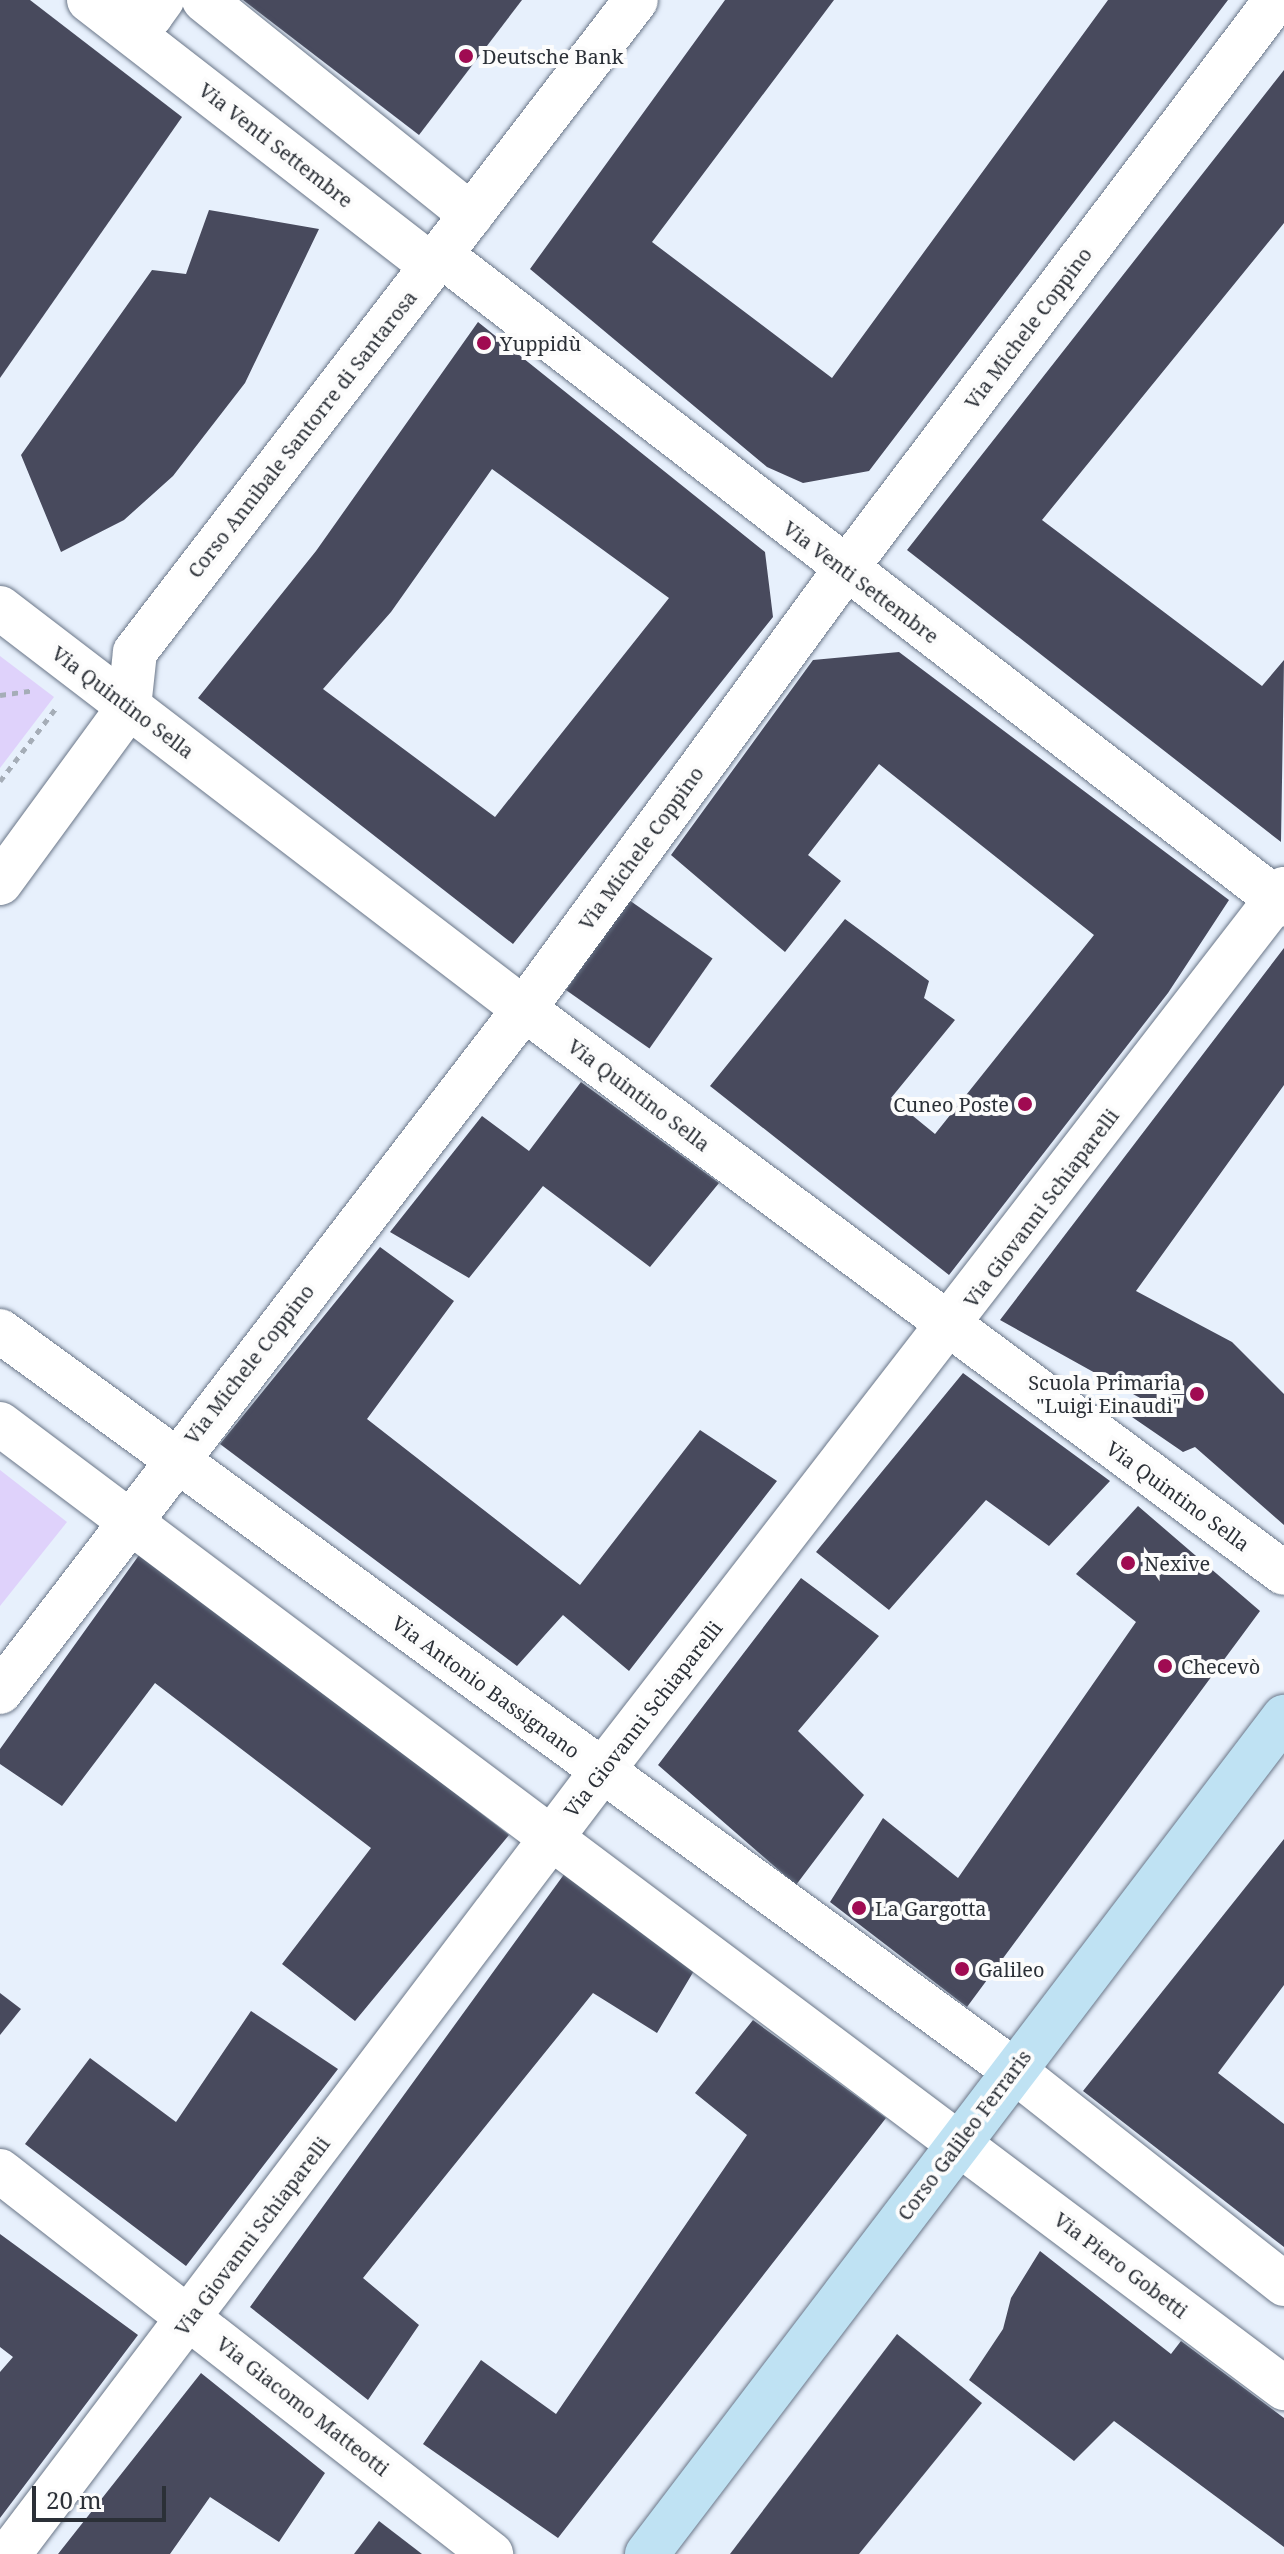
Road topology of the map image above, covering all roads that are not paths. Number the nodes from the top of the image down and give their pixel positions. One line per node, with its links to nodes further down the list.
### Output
1 (162, 0): 5 (street, Via Venti Settembre)
2 (204, 0): 6 (street)
3 (636, 0): 6 (street, Corso Annibale Santorre di Santarosa)
4 (1276, 0): 8 (street, Via Michele Coppino)
5 (104, 11): 7 (street, Via Venti Settembre)
6 (471, 215): 7 (street, Corso Annibale Santorre di Santarosa)
7 (436, 261): 8 (street, Via Venti Settembre); 10 (street, Corso Annibale Santorre di Santarosa)
8 (845, 570): 12 (street, Via Venti Settembre); 13 (street, Via Michele Coppino)
9 (0, 608): 10 (street, Via Quintino Sella)
10 (129, 707): 11 (street); 13 (street, Via Quintino Sella)
11 (0, 883)
12 (1281, 898): 14 (street, Via Giovanni Schiaparelli)
13 (524, 1009): 14 (street, Via Quintino Sella); 17 (street, Via Michele Coppino)
14 (950, 1329): 19 (street, Via Quintino Sella); 22 (street, Via Giovanni Schiaparelli)
15 (0, 1331): 17 (street, Via Antonio Bassignano)
16 (0, 1424): 18 (street)
17 (173, 1462): 18 (street, Via Michele Coppino); 22 (street, Via Antonio Bassignano)
18 (130, 1519): 20 (street, Via Michele Coppino); 23 (street)
19 (1284, 1573)
20 (0, 1692)
21 (1284, 1717): 24 (street, Corso Galileo Ferraris)
22 (602, 1771): 23 (street, Via Giovanni Schiaparelli); 24 (street, Via Antonio Bassignano)
23 (549, 1841): 25 (street); 28 (street, Via Giovanni Schiaparelli)
24 (1012, 2069): 25 (street, Corso Galileo Ferraris); 27 (street)
25 (959, 2142): 29 (street, Via Piero Gobetti); 32 (street, Corso Galileo Ferraris)
26 (0, 2171): 28 (street, Via Giacomo Matteotti)
27 (1284, 2284)
28 (191, 2318): 30 (street, Via Giovanni Schiaparelli); 31 (street, Via Giacomo Matteotti)
29 (1284, 2388)
30 (9, 2554)
31 (491, 2554)
32 (647, 2554)

